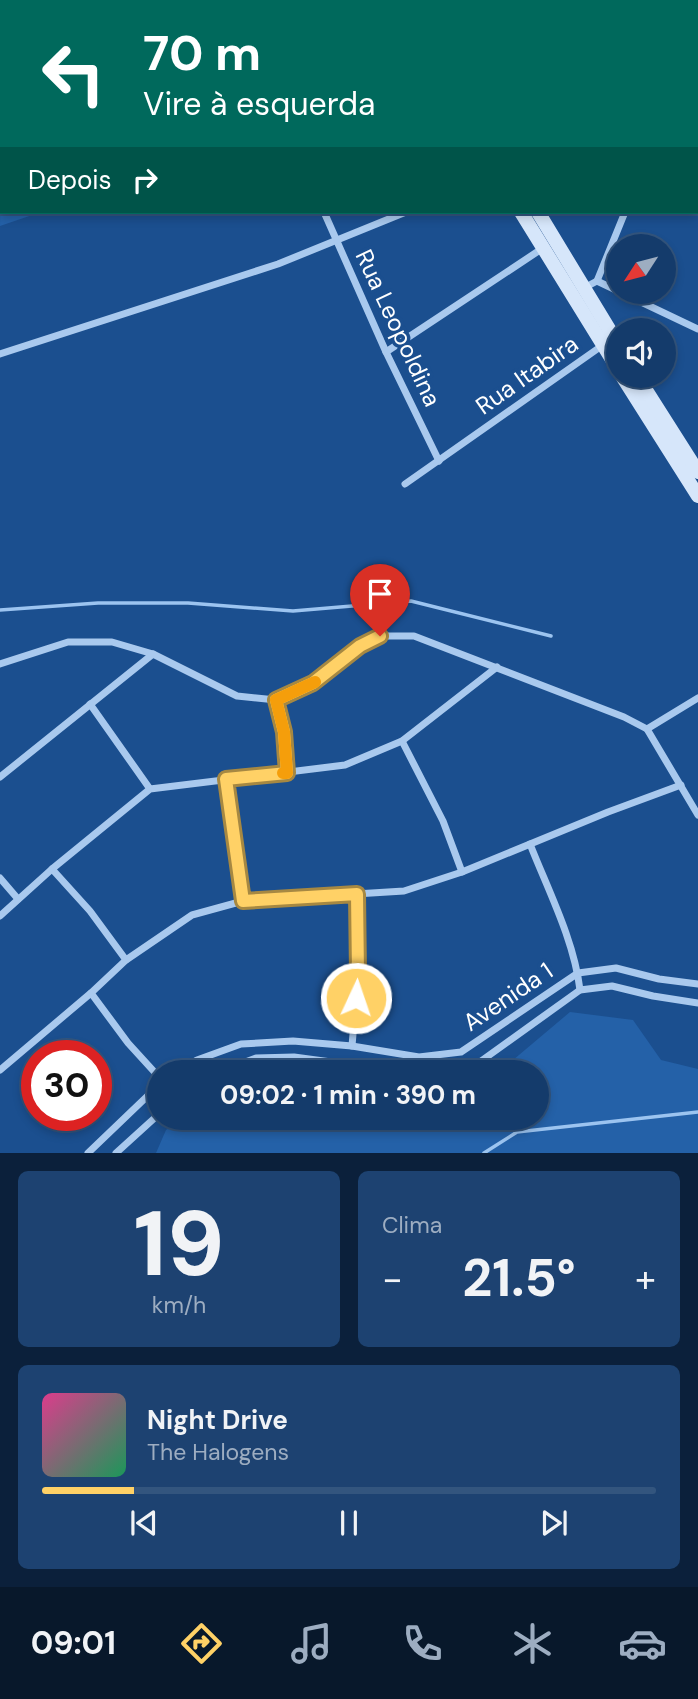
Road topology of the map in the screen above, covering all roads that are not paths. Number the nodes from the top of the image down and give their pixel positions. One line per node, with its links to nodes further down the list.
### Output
1 (325, 214): 6 (street, Rua Leopoldina)
2 (401, 214): 6 (street)
3 (522, 214): 7 (main road)
4 (539, 214): 8 (main road)
5 (624, 214): 8 (street)
6 (337, 241): 14 (street, Rua Leopoldina); 15 (street)
7 (543, 247): 8 (main road); 14 (street)
8 (584, 288): 9 (street); 12 (main road)
9 (606, 291)
10 (645, 304): 11 (street)
11 (698, 329)
12 (606, 336)
13 (606, 348): 18 (street, Rua Itabira)
14 (386, 352): 18 (street, Rua Leopoldina)
15 (0, 354)
16 (630, 388): 21 (main road)
17 (645, 388): 19 (main road)
18 (439, 461): 20 (street, Rua Itabira)
19 (698, 472)
20 (405, 484)
21 (698, 496)
22 (153, 654): 23 (street); 26 (street); 27 (street)
23 (0, 664)
24 (497, 667): 26 (street); 28 (street); 29 (street)
25 (698, 698): 28 (street)
26 (276, 700): 30 (street)
27 (90, 704): 31 (street); 34 (street)
28 (647, 729): 33 (street)
29 (402, 741): 30 (street); 38 (street)
30 (287, 773): 32 (street)
31 (0, 777)
32 (226, 779): 34 (street); 42 (street)
33 (681, 785): 35 (street); 36 (street)
34 (150, 789): 37 (street)
35 (698, 815)
36 (530, 844): 38 (street); 45 (street)
37 (52, 869): 41 (street); 44 (street)
38 (462, 872): 40 (street)
39 (0, 878): 41 (street)
40 (357, 894): 42 (street); 50 (street)
41 (18, 899): 43 (street)
42 (243, 901): 44 (street)
43 (0, 916)
44 (126, 960): 48 (street)
45 (578, 973): 46 (street, Avenida 1); 47 (street); 50 (street, Avenida 1)
46 (698, 984)
47 (580, 990): 49 (street, Avenida 1); 54 (street, Avenida 1)
48 (91, 993): 55 (street); 56 (street)
49 (698, 1003)
50 (352, 1045): 51 (street, Avenida 1)
51 (197, 1060)
52 (251, 1060): 53 (street)
53 (316, 1060)
54 (483, 1060)
55 (147, 1064)
56 (0, 1070)
57 (147, 1096): 59 (street)
58 (147, 1125): 60 (street)
59 (88, 1153)
60 (116, 1153)

